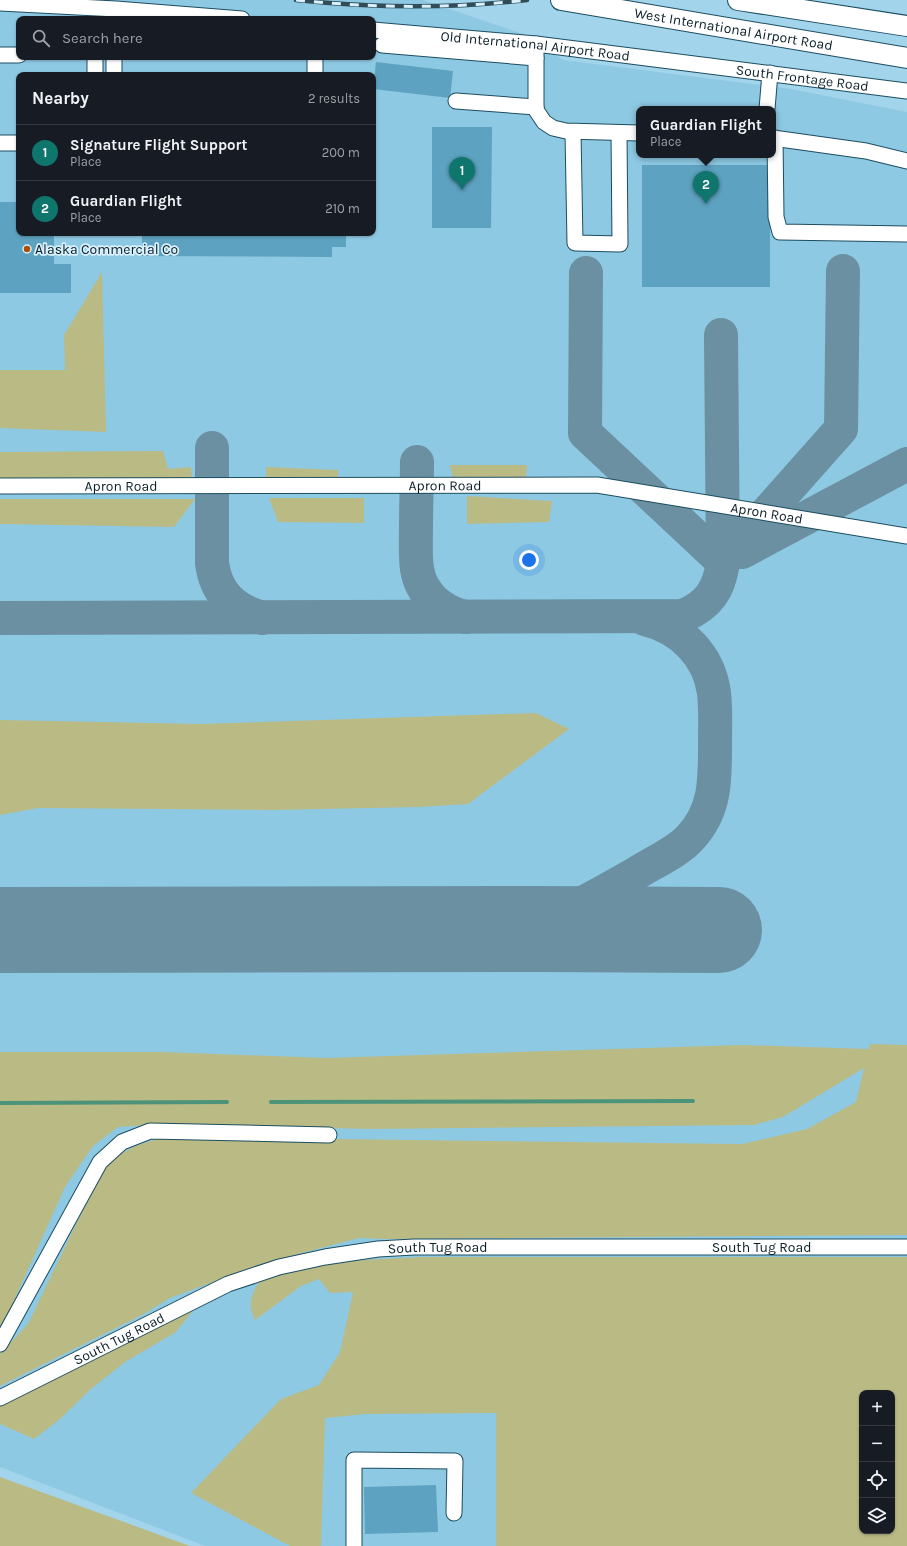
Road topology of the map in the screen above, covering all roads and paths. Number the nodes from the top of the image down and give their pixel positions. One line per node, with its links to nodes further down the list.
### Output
1 (561, 0): 13 (main road, West International Airport Road)
2 (738, 0): 7 (main road)
3 (0, 3): 5 (street)
4 (174, 7): 5 (street); 6 (street)
5 (116, 14)
6 (225, 16)
7 (907, 26)
8 (376, 30): 10 (street, Old International Airport Road)
9 (382, 45): 10 (street)
10 (536, 51): 17 (street, Old International Airport Road); 25 (street)
11 (0, 55): 12 (street)
12 (16, 55)
13 (907, 58)
14 (95, 60): 18 (street)
15 (114, 60): 19 (street)
16 (315, 60): 20 (street)
17 (697, 65): 21 (street, South Frontage Road)
18 (95, 72)
19 (114, 72)
20 (315, 72)
21 (770, 74): 22 (street, South Frontage Road); 24 (street)
22 (907, 91)
23 (456, 101): 25 (street)
24 (767, 106)
25 (536, 107): 26 (street)
26 (573, 132): 27 (street); 27 (street)
27 (619, 133): 28 (street)
28 (636, 133)
29 (776, 138): 33 (street)
30 (16, 142): 31 (street)
31 (0, 143)
32 (775, 158): 34 (street)
33 (907, 161)
34 (907, 234)
35 (0, 486): 36 (street, Apron Road)
36 (907, 536)
37 (329, 1135): 39 (street)
38 (907, 1247): 40 (street, South Tug Road)
39 (0, 1344)
40 (0, 1398)
41 (454, 1513): 42 (street)
42 (354, 1546)

